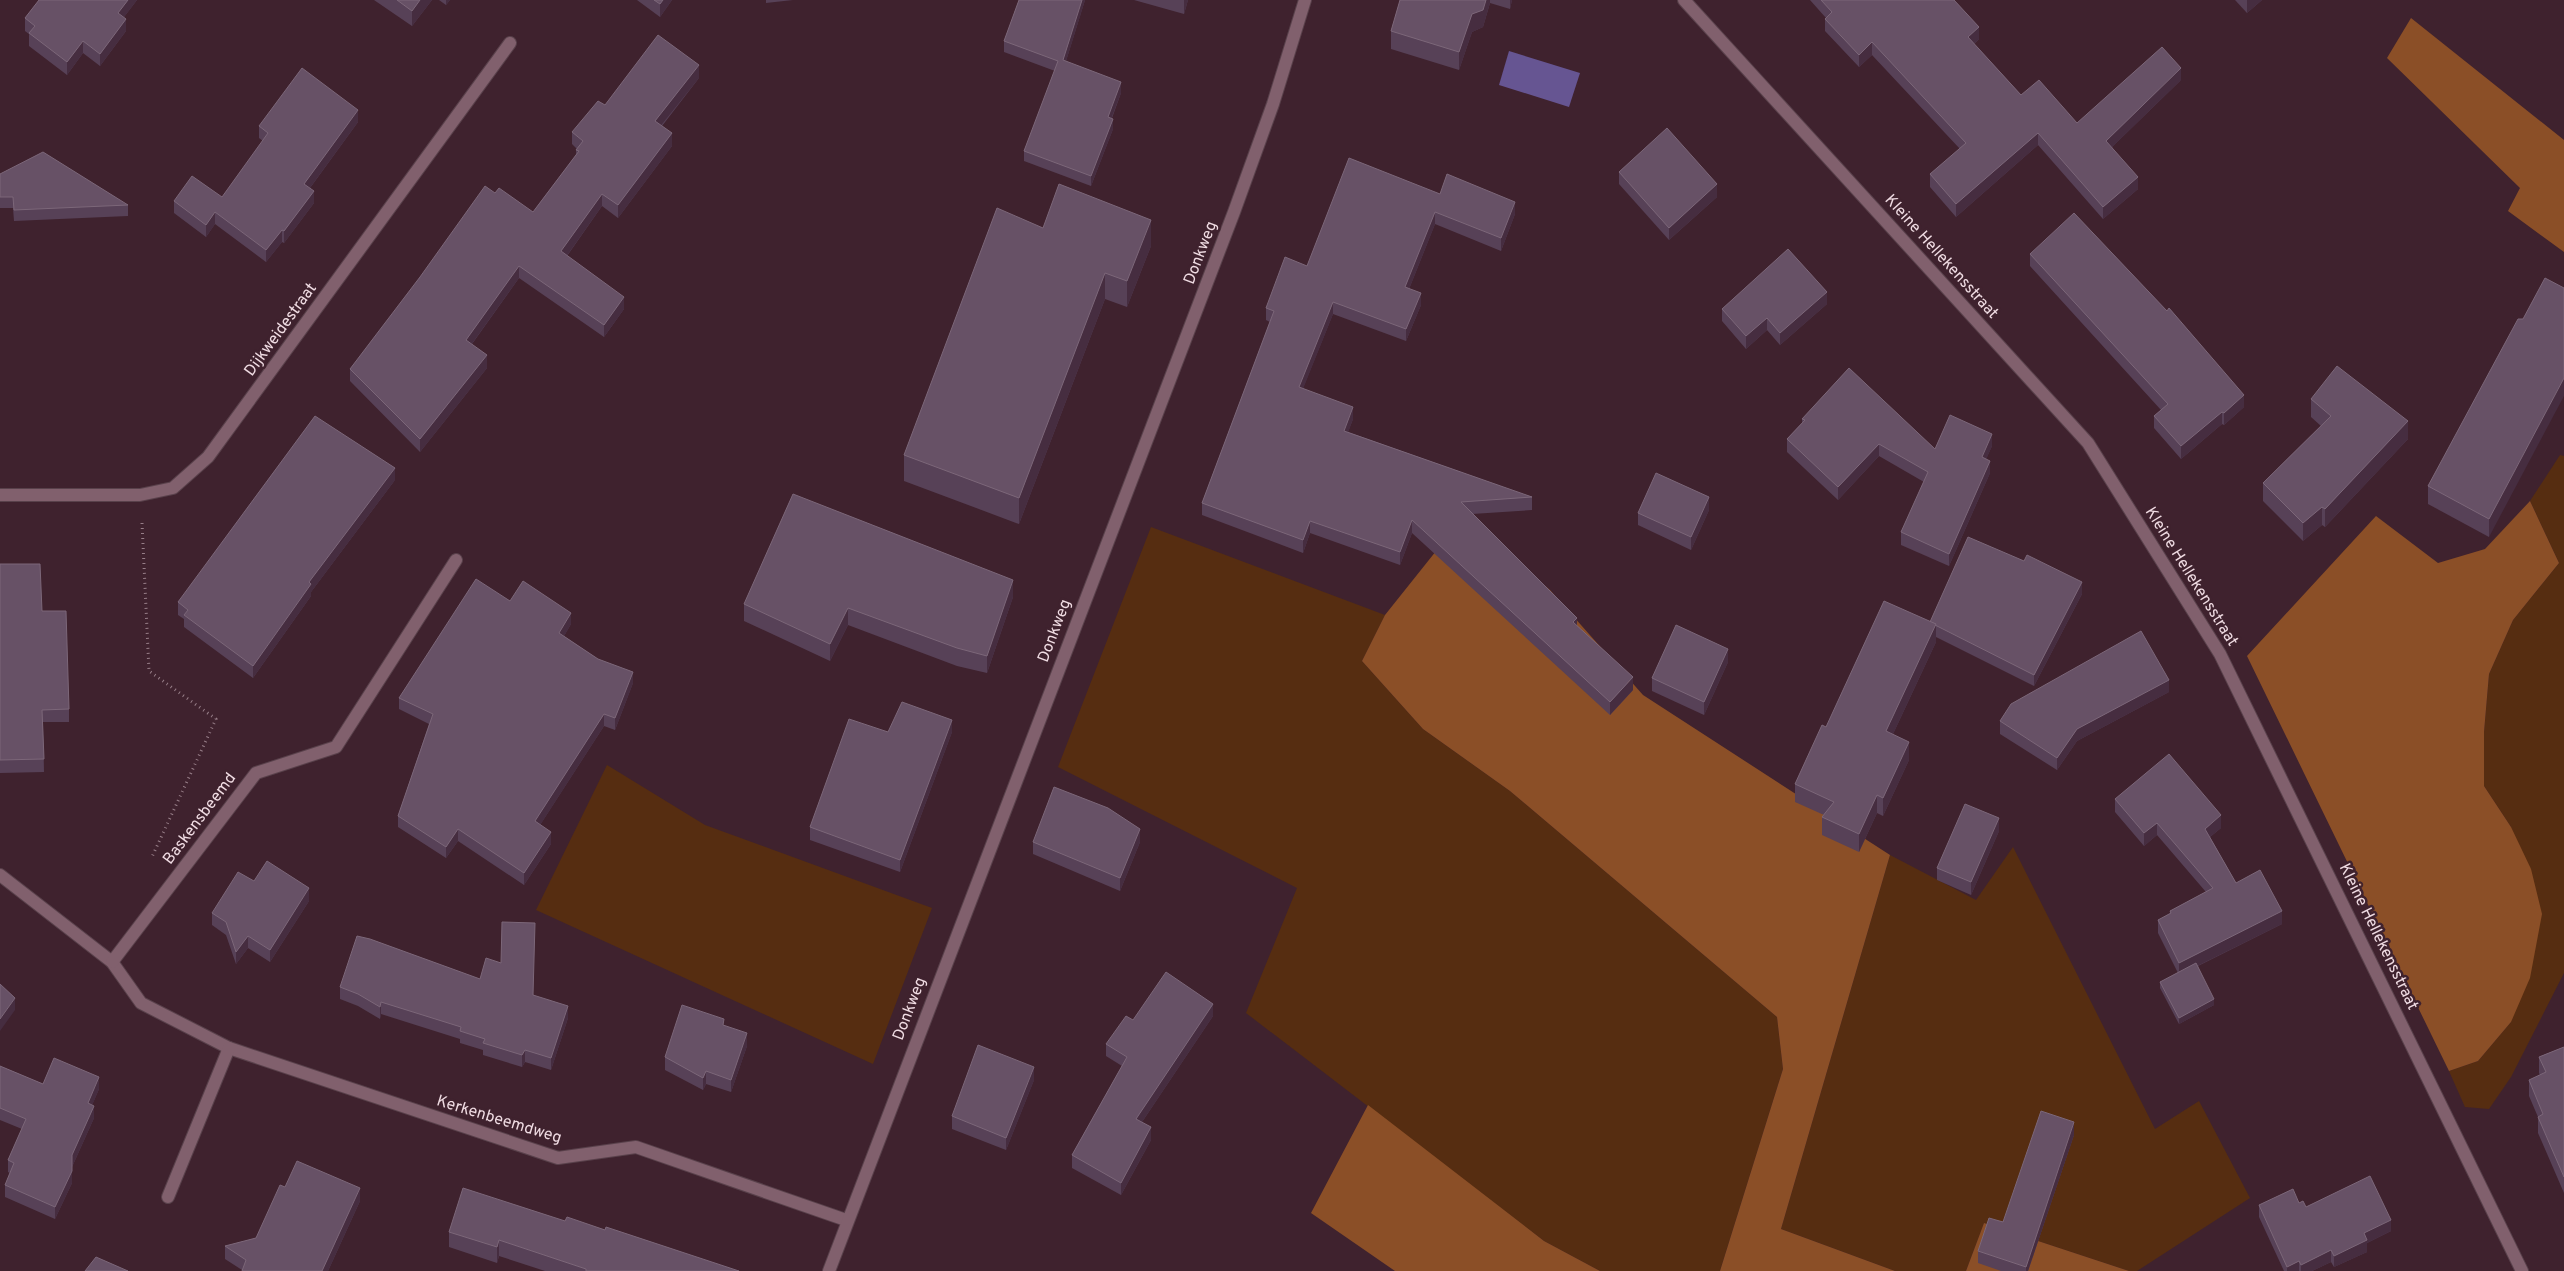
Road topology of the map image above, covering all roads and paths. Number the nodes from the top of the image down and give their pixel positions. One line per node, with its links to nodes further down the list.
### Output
1 (1306, 0): 12 (street, Donkweg)
2 (1684, 0): 14 (street, Kleine Hellekensstraat)
3 (510, 43): 5 (street, Dijkweidestraat)
4 (0, 495): 5 (street, Dijkweidestraat)
5 (140, 495): 7 (path)
6 (456, 560): 9 (street, Baskensbeemd)
7 (147, 868)
8 (0, 876): 9 (street, Kerkenbeemdweg)
9 (112, 962): 10 (street, Kerkenbeemdweg)
10 (229, 1048): 11 (street); 12 (street, Kerkenbeemdweg)
11 (168, 1197)
12 (846, 1220): 13 (street, Donkweg)
13 (828, 1271)
14 (2522, 1271)

